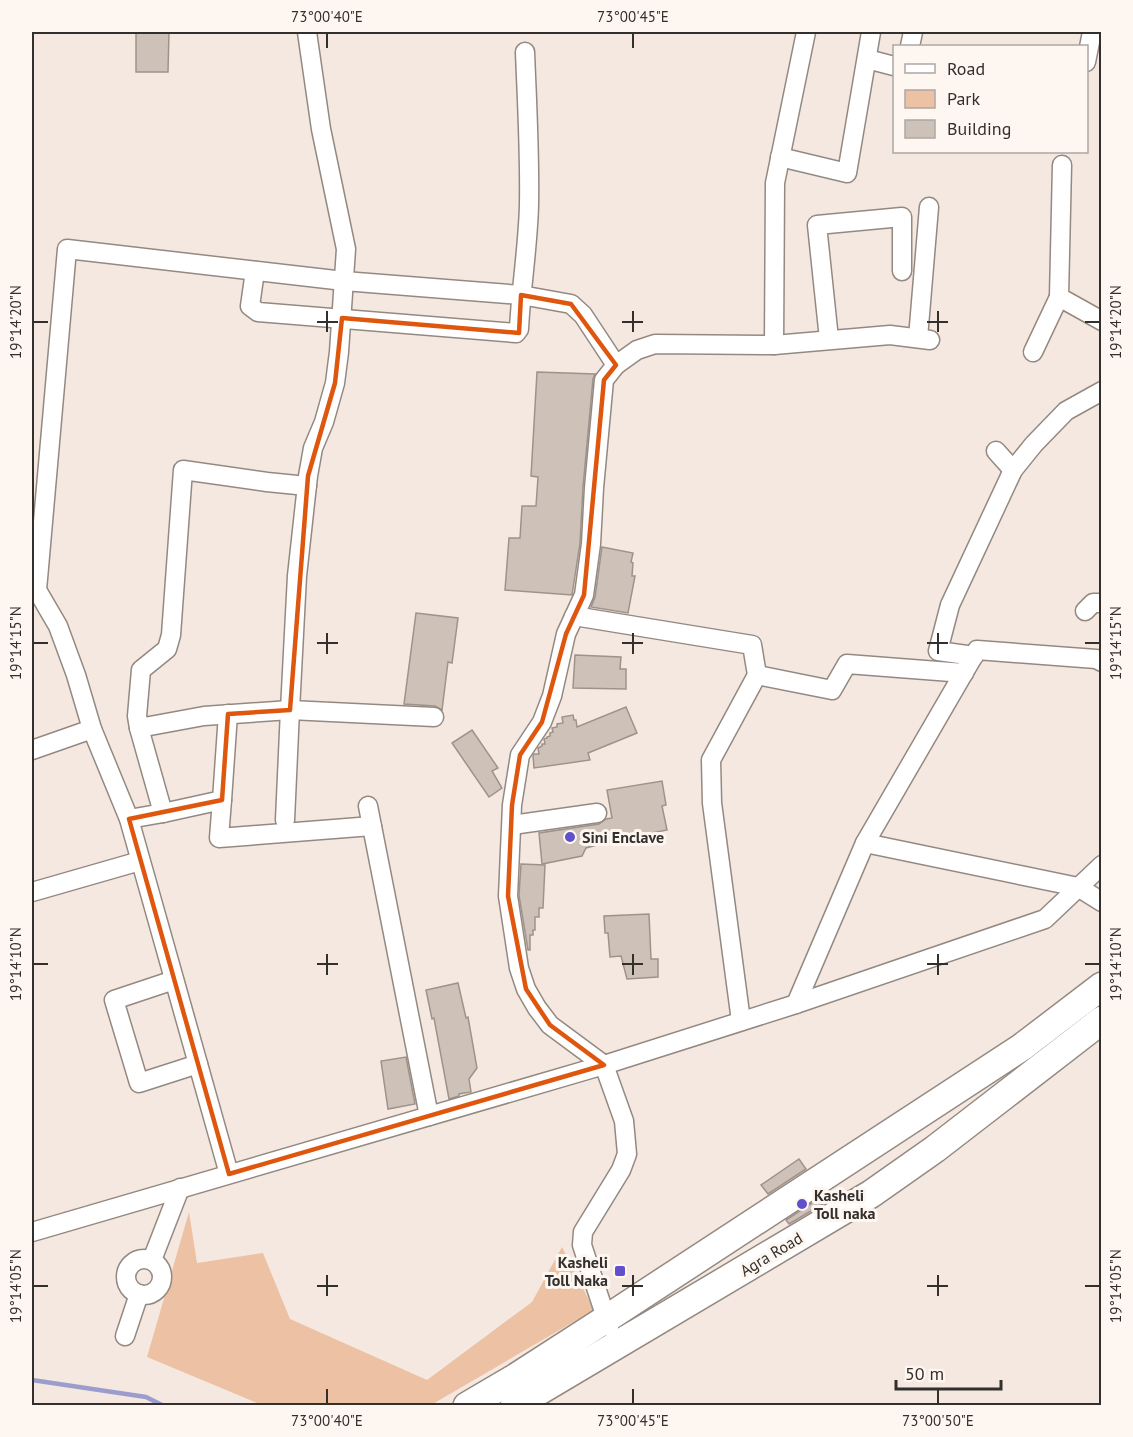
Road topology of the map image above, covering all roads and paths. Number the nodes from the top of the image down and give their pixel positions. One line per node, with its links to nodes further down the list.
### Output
1 (307, 32): 14 (street)
2 (806, 32): 9 (street)
3 (871, 32): 7 (street)
4 (1092, 32): 6 (street)
5 (525, 52): 15 (street)
6 (1088, 52)
7 (867, 59): 8 (street); 9 (street)
8 (893, 66)
9 (780, 157): 20 (street)
10 (1062, 165): 16 (street)
11 (929, 207): 19 (street)
12 (255, 271): 14 (street); 17 (street); 38 (street)
13 (902, 271): 19 (street)
14 (344, 281): 15 (street); 17 (street)
15 (521, 295): 17 (street); 22 (street)
16 (1059, 297): 18 (street); 21 (street)
17 (342, 318): 26 (street)
18 (1101, 321)
19 (830, 339): 20 (street)
20 (774, 345): 22 (street)
21 (1033, 352)
22 (616, 365): 29 (street)
23 (1101, 391): 25 (street)
24 (996, 451): 25 (street)
25 (1013, 470): 30 (street)
26 (307, 486): 34 (street); 37 (street)
27 (1101, 603): 28 (street)
28 (1085, 611)
29 (574, 616): 33 (street); 46 (street)
30 (974, 656): 31 (street); 32 (street)
31 (1101, 662)
32 (964, 674): 33 (street); 48 (street)
33 (757, 675): 58 (street)
34 (290, 710): 35 (street); 36 (street); 45 (street)
35 (228, 714): 37 (street); 40 (street)
36 (434, 717)
37 (139, 728): 42 (street)
38 (92, 729): 39 (street); 44 (street)
39 (32, 750)
40 (222, 800): 42 (street); 47 (street)
41 (368, 806): 47 (street)
42 (164, 813): 44 (street)
43 (597, 813): 46 (street)
44 (129, 819): 49 (street)
45 (285, 820)
46 (512, 825): 60 (street)
47 (372, 826): 61 (street)
48 (865, 843): 51 (street); 56 (street)
49 (140, 861): 52 (street); 54 (street)
50 (1101, 865): 51 (street)
51 (1078, 886): 53 (street); 56 (street)
52 (32, 892)
53 (1101, 902)
54 (174, 980): 59 (street); 59 (street)
55 (1101, 986): 67 (highway)
56 (796, 1004): 58 (street)
57 (1101, 1020): 69 (highway, Agra Road)
58 (741, 1021): 60 (street)
59 (198, 1064): 62 (street)
60 (604, 1065): 61 (street); 67 (street)
61 (429, 1116): 62 (street)
62 (229, 1174): 63 (street)
63 (180, 1188): 64 (street); 65 (street)
64 (32, 1232)
65 (152, 1260): 66 (street); 66 (street)
66 (139, 1294): 68 (street)
67 (606, 1319): 69 (street); 70 (highway)
68 (125, 1336)
69 (617, 1345): 70 (highway, Agra Road)
70 (518, 1394): 71 (highway, Agra Road)
71 (467, 1406)

